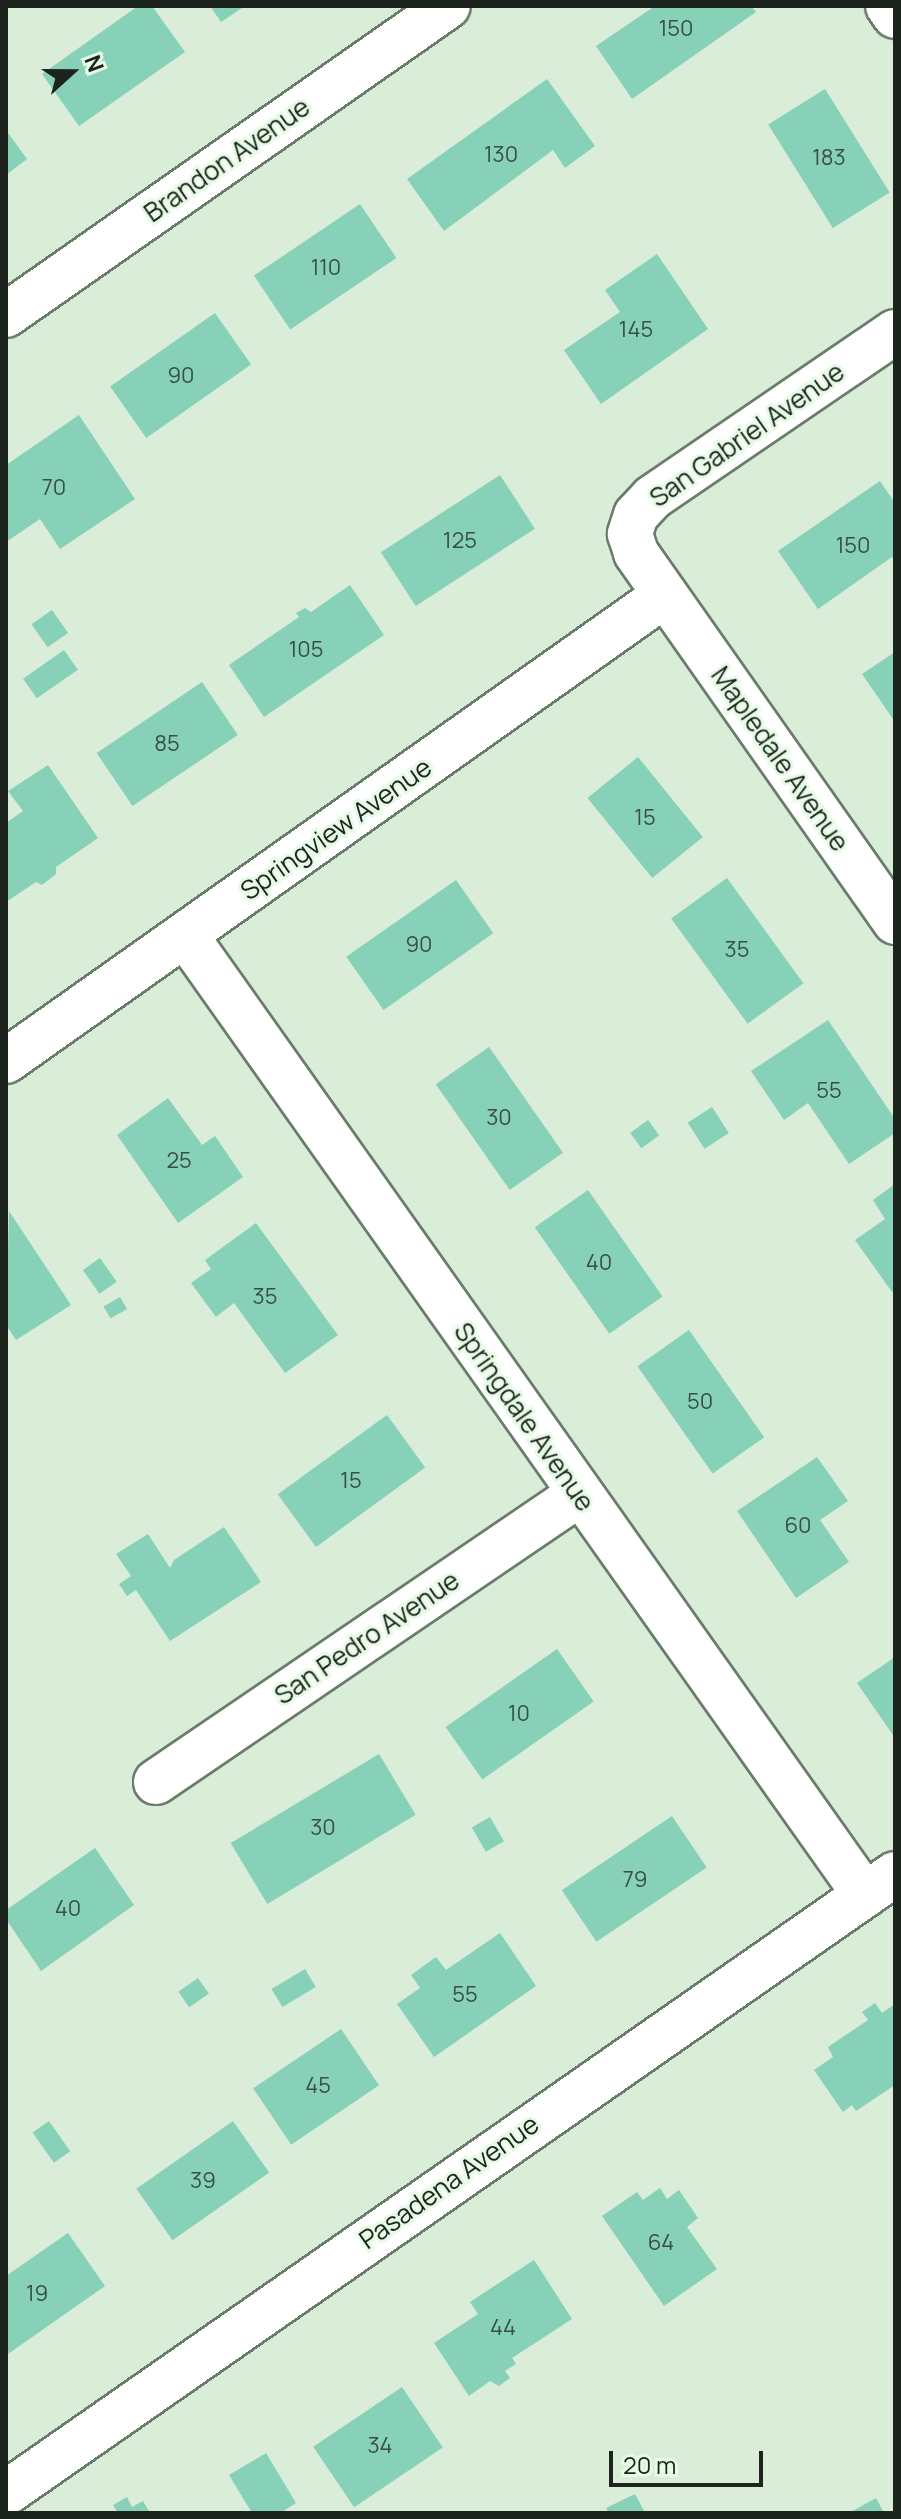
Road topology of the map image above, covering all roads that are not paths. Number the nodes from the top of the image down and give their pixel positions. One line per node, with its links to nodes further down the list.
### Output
1 (448, 6): 4 (street, Brandon Avenue)
2 (888, 6): 3 (street)
3 (895, 16)
4 (6, 315)
5 (895, 332): 6 (street, San Gabriel Avenue)
6 (665, 595): 7 (street, Mapledale Avenue); 8 (street, Springview Avenue)
7 (895, 922)
8 (186, 936): 9 (street, Springview Avenue); 10 (street, Springdale Avenue)
9 (6, 1061)
10 (578, 1495): 11 (street, San Pedro Avenue); 12 (street, Springdale Avenue)
11 (156, 1782)
12 (880, 1884): 13 (street, Pasadena Avenue)
13 (6, 2493)

